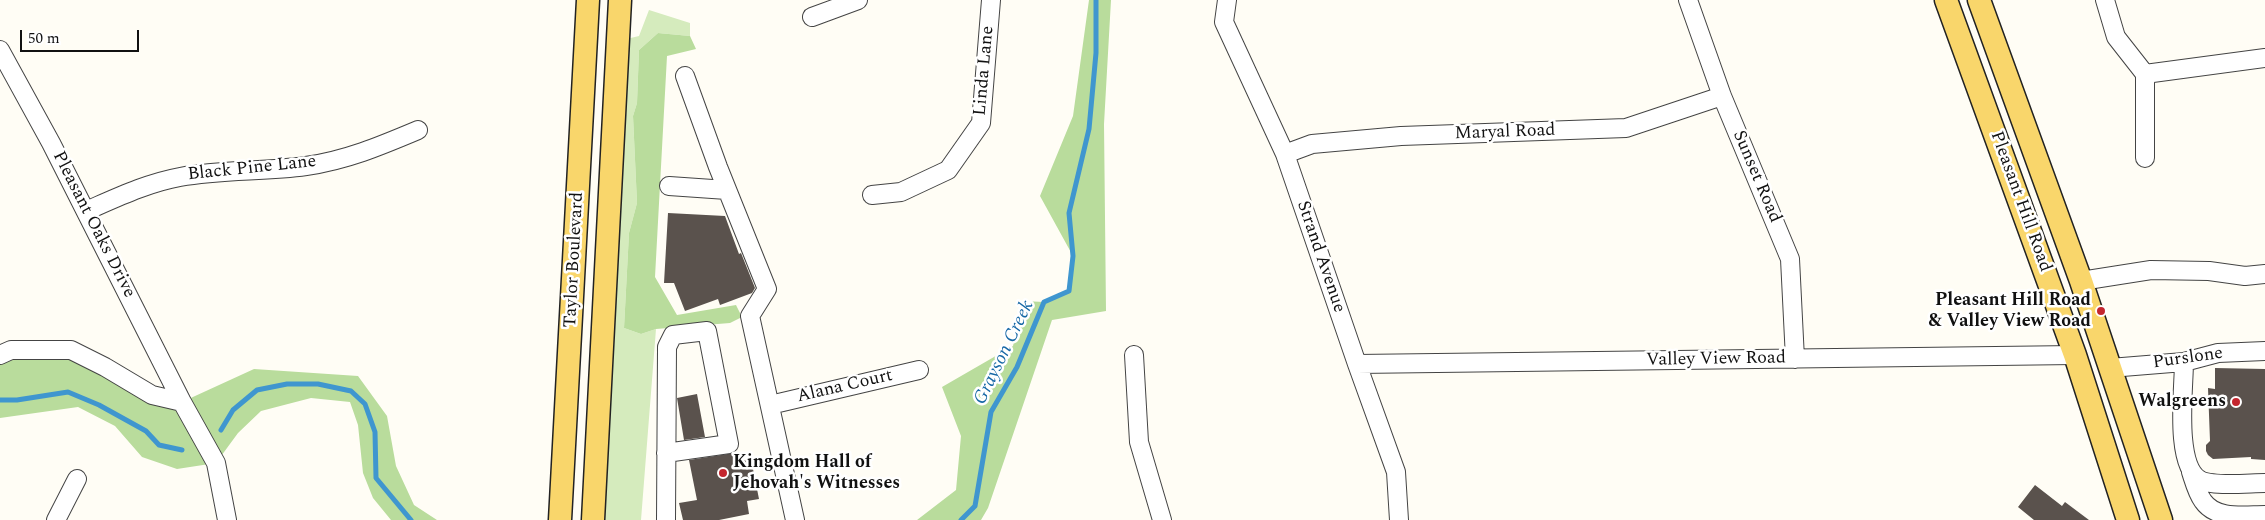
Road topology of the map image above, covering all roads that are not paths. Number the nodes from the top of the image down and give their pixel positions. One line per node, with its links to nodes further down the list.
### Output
1 (588, 0): 43 (main road, Taylor Boulevard)
2 (620, 0): 44 (main road, Taylor Boulevard)
3 (858, 0): 10 (street)
4 (990, 0): 21 (street, Linda Lane)
5 (1227, 0): 17 (street, Strand Avenue)
6 (1688, 0): 15 (street, Sunset Road)
7 (1946, 0): 28 (main road, Pleasant Hill Road)
8 (1979, 0): 24 (main road, Pleasant Hill Road)
9 (2105, 0): 13 (street)
10 (812, 17)
11 (0, 50): 22 (street, Pleasant Oaks Drive)
12 (2265, 58): 13 (street)
13 (2145, 74): 18 (street)
14 (686, 76): 20 (street)
15 (1722, 96): 17 (street, Maryal Road); 29 (street, Sunset Road)
16 (418, 130): 22 (street, Black Pine Lane)
17 (1285, 154): 31 (street, Strand Avenue)
18 (2145, 158)
19 (669, 186): 20 (street)
20 (727, 190): 35 (street)
21 (872, 195)
22 (86, 212): 34 (street, Pleasant Oaks Drive)
23 (2265, 274): 24 (street)
24 (2081, 281): 32 (main road, Pleasant Hill Road)
25 (2265, 351): 30 (street, Purslone)
26 (0, 354): 34 (street)
27 (1134, 355): 47 (street)
28 (2075, 355): 29 (street, Valley View Road); 49 (main road, Pleasant Hill Road)
29 (1795, 359): 31 (street, Valley View Road)
30 (2184, 362): 32 (street, Purslone); 37 (street)
31 (1357, 364): 48 (street, Strand Avenue)
32 (2110, 368): 50 (main road, Pleasant Hill Road)
33 (919, 370): 35 (street, Alana Court)
34 (182, 402): 42 (street, Pleasant Oaks Drive)
35 (770, 405): 46 (street)
36 (666, 453): 36 (street); 45 (street)
37 (2191, 472): 39 (street); 40 (street)
38 (77, 479): 41 (street)
39 (2265, 483)
40 (2265, 516)
41 (56, 520)
42 (227, 520)
43 (560, 520)
44 (593, 520)
45 (666, 520)
46 (795, 520)
47 (1162, 520)
48 (1399, 520)
49 (2128, 520)
50 (2161, 520)

